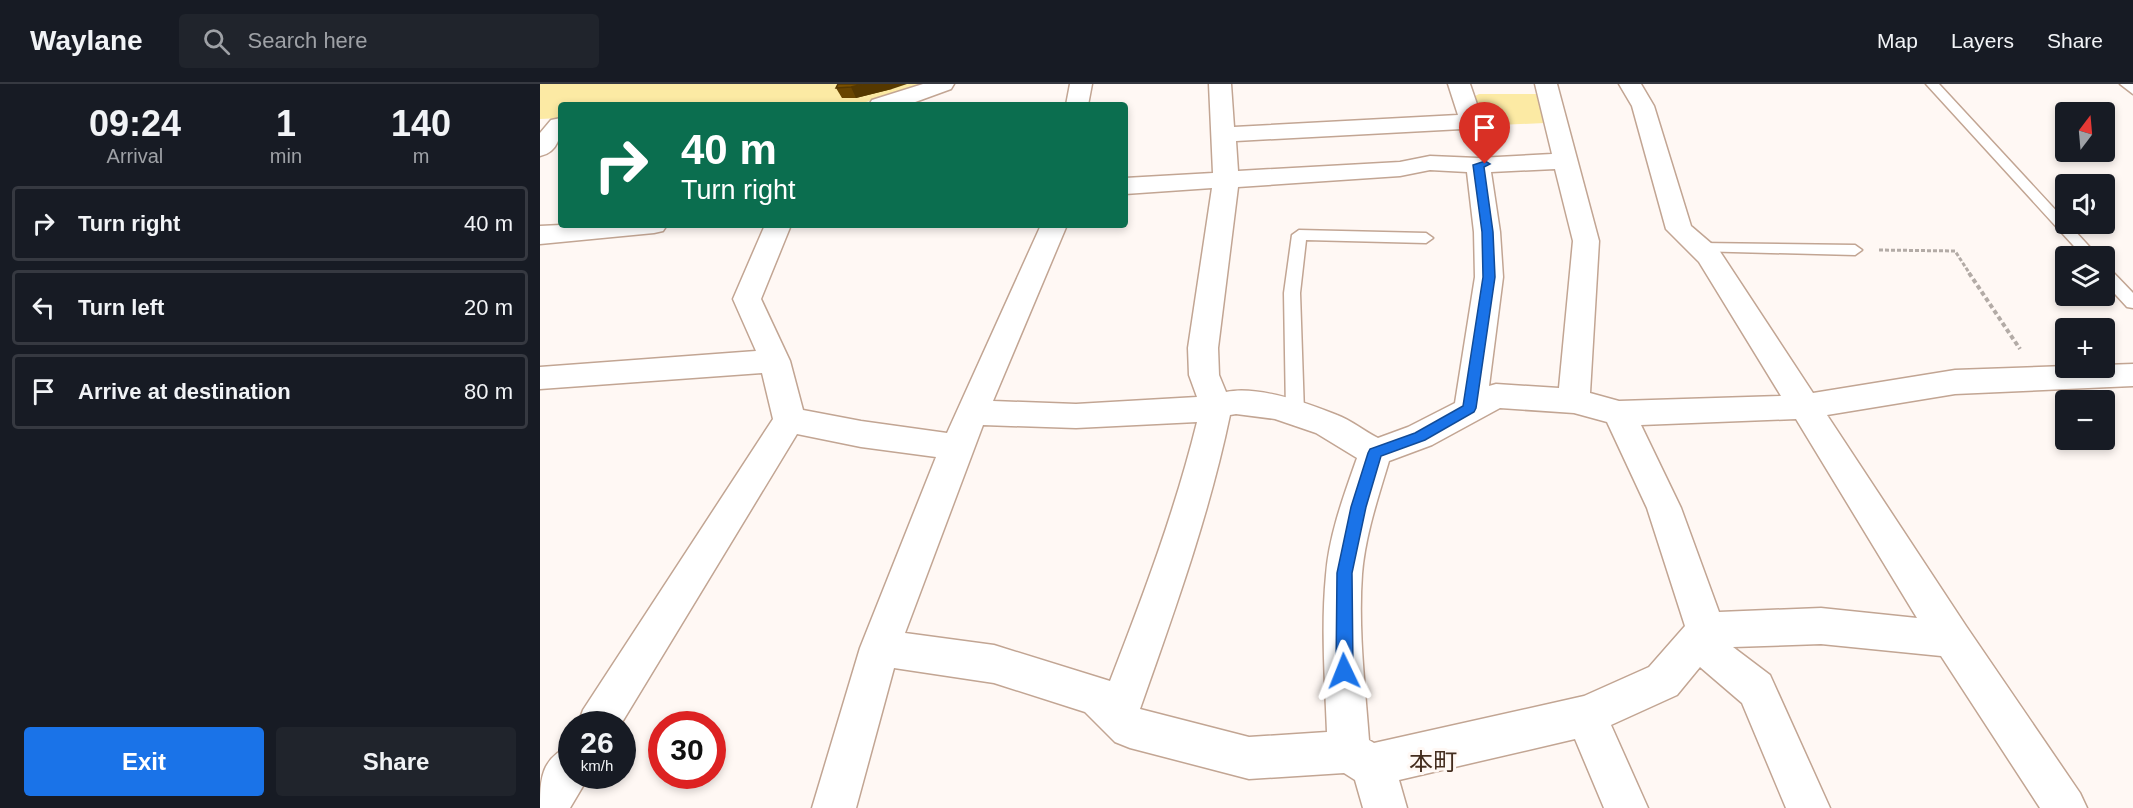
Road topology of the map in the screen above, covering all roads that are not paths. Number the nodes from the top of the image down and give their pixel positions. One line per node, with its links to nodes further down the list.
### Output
1 (943, 84): 10 (street)
2 (1081, 84): 11 (street)
3 (1220, 84): 14 (street)
4 (1459, 84): 12 (street)
5 (1546, 84): 16 (street)
6 (1630, 84): 26 (street)
7 (1932, 84): 25 (lane)
8 (2126, 84): 9 (lane)
9 (2133, 90)
10 (892, 102)
11 (1078, 102)
12 (1471, 122): 14 (street); 17 (street)
13 (553, 125): 15 (street)
14 (1223, 135): 18 (street)
15 (540, 149)
16 (1567, 161): 17 (street); 33 (street)
17 (1482, 164): 18 (street); 36 (street)
18 (1226, 181): 19 (street); 34 (street)
19 (1128, 186)
20 (620, 228): 23 (street)
21 (777, 228): 30 (street)
22 (1052, 228): 37 (street)
23 (540, 235)
24 (1426, 238): 38 (lane)
25 (2082, 246)
26 (1700, 248): 27 (lane); 35 (street)
27 (1855, 250)
28 (2115, 284): 29 (lane)
29 (2133, 303)
30 (775, 361): 32 (street); 40 (street)
31 (2133, 375): 35 (street)
32 (540, 378)
33 (1574, 401): 36 (street); 39 (street)
34 (1216, 407): 37 (street); 38 (street); 47 (street)
35 (1804, 407): 39 (street); 44 (street)
36 (1470, 408): 42 (street)
37 (973, 412): 41 (street)
38 (1295, 413): 42 (street)
39 (1619, 414): 43 (street)
40 (789, 420): 41 (street); 46 (street)
41 (957, 447): 45 (street)
42 (1375, 453): 49 (street)
43 (1706, 630): 44 (street); 48 (street); 55 (street)
44 (1952, 639): 56 (street)
45 (880, 648): 47 (street); 52 (street)
46 (606, 711)
47 (1117, 715): 49 (street)
48 (1586, 716): 49 (street); 54 (street)
49 (1359, 758): 53 (street)
50 (558, 788): 51 (street)
51 (545, 808)
52 (834, 808)
53 (1385, 808)
54 (1626, 808)
55 (1808, 808)
56 (2065, 808)

